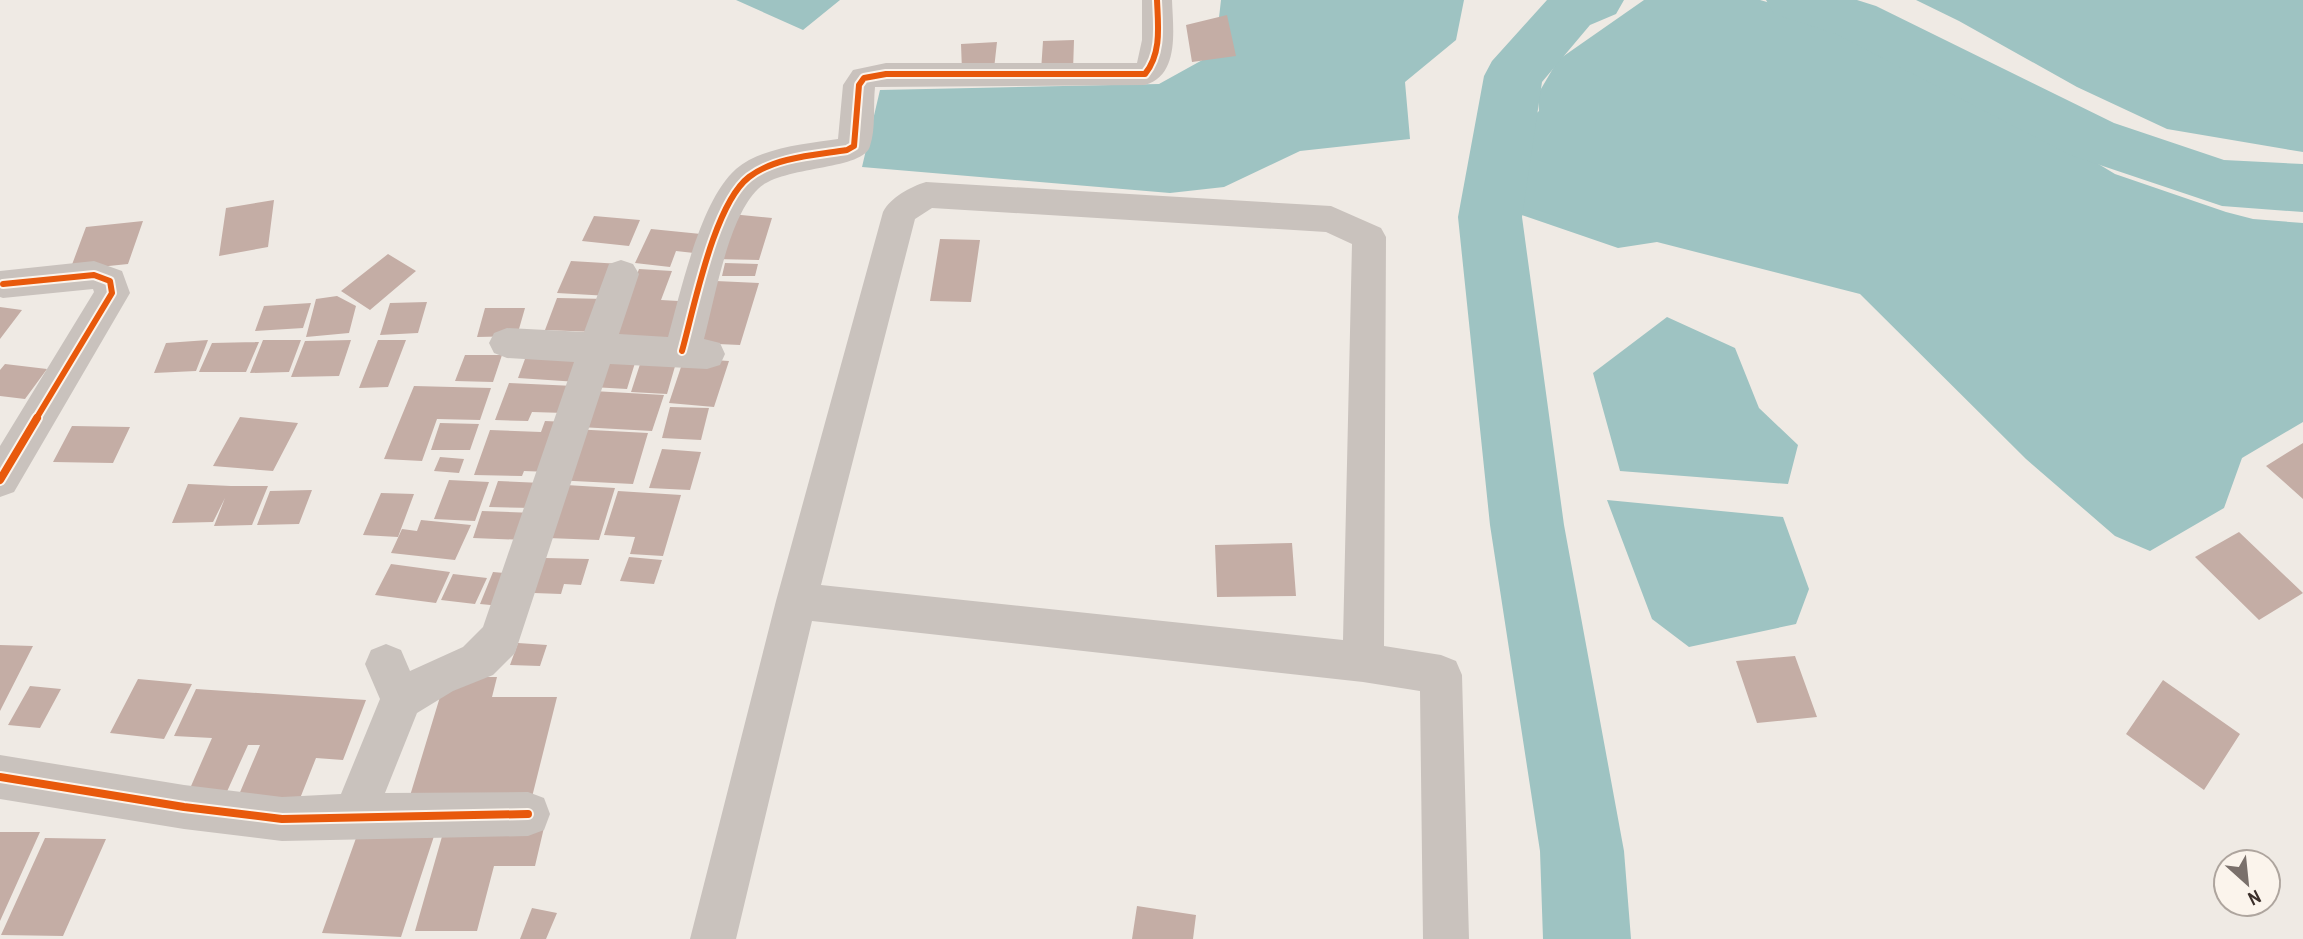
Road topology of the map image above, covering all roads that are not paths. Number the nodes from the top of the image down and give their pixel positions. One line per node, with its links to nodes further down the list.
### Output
1 (1157, 0): 5 (street)
2 (621, 274): 5 (street)
3 (3, 284): 6 (street)
4 (507, 343): 5 (street)
5 (595, 348): 11 (street)
6 (0, 480)
7 (796, 601): 8 (street); 8 (street); 12 (street)
8 (1363, 662): 13 (street)
9 (0, 777): 11 (street)
10 (528, 814): 11 (street)
11 (354, 816)
12 (713, 939)
13 (1446, 939)

